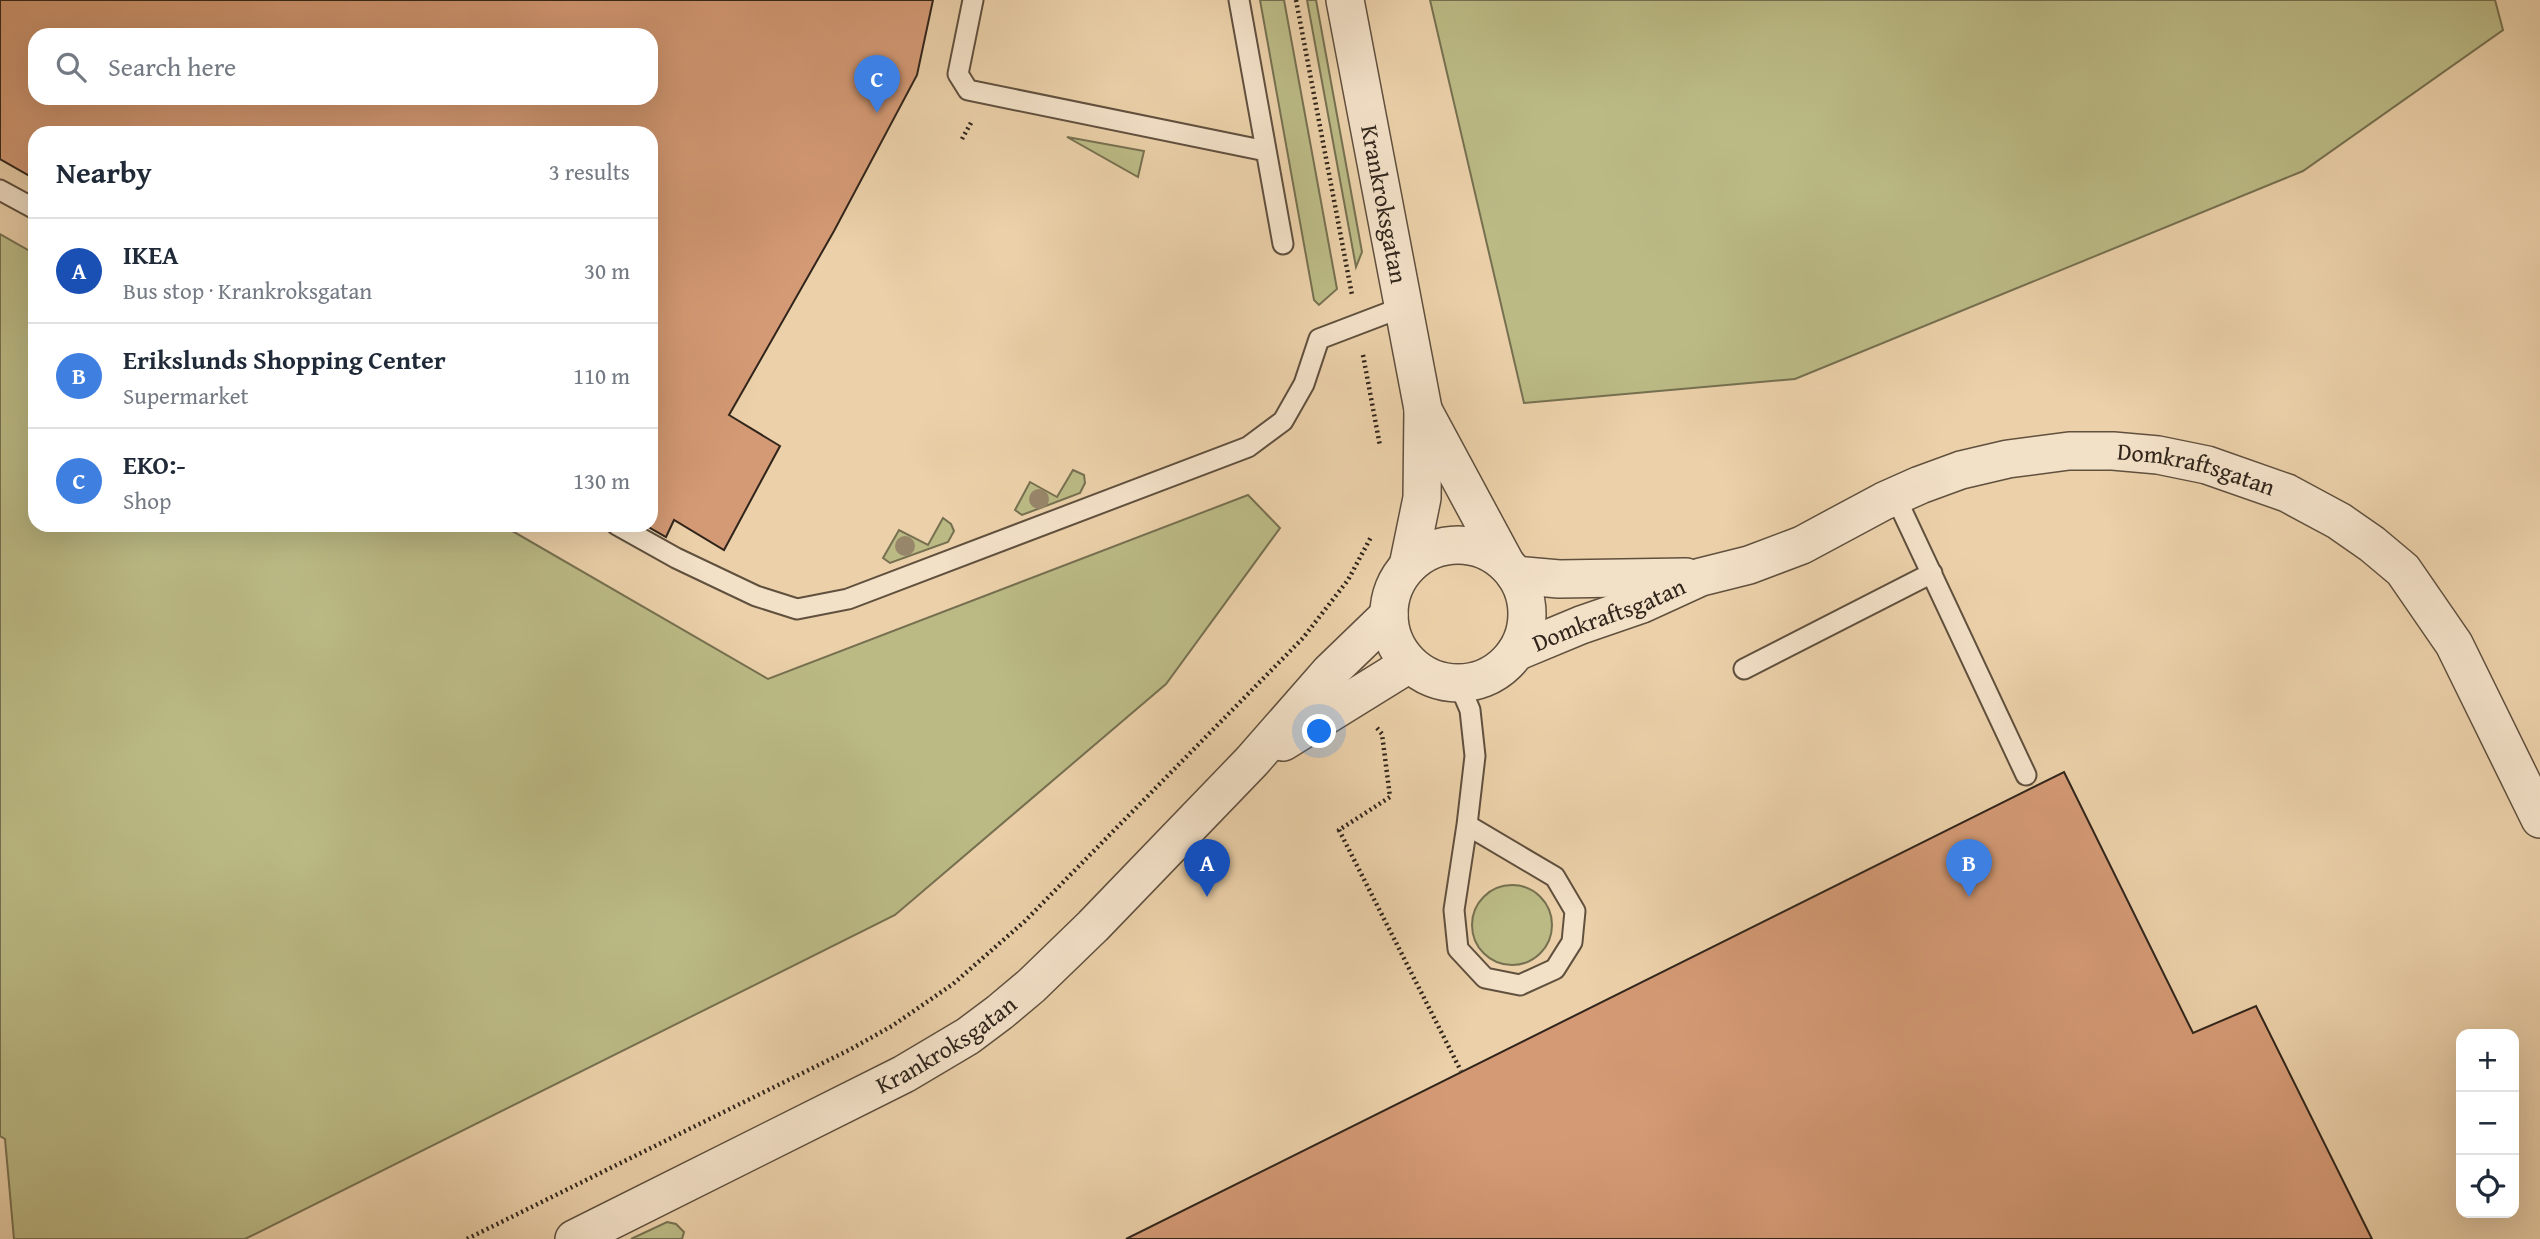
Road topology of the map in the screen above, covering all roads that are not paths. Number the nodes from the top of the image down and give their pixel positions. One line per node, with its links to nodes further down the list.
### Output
1 (973, 0): 4 (lane)
2 (1239, 0): 4 (lane)
3 (1345, 0): 8 (street, Krankroksgatan)
4 (1266, 151): 7 (lane)
5 (0, 190): 6 (lane)
6 (28, 205)
7 (1283, 244)
8 (1403, 307): 9 (street, Krankroksgatan); 11 (lane)
9 (1423, 409): 12 (street, Krankroksgatan); 13 (street, Krankroksgatan)
10 (1895, 496): 14 (lane); 15 (street, Domkraftsgatan); 23 (street, Domkraftsgatan)
11 (630, 532)
12 (1408, 566): 13 (street); 16 (street)
13 (1511, 570): 15 (street, Domkraftsgatan); 17 (street)
14 (1932, 573): 19 (lane); 22 (lane)
15 (1701, 577): 17 (street, Domkraftsgatan)
16 (1388, 615): 18 (street); 21 (street, Krankroksgatan)
17 (1516, 652): 20 (street)
18 (1409, 664): 20 (street); 21 (street, Krankroksgatan)
19 (1744, 668)
20 (1459, 684): 24 (lane)
21 (1252, 761): 25 (street, Krankroksgatan)
22 (2026, 775)
23 (2540, 819)
24 (1467, 825): 24 (lane)
25 (574, 1239)

